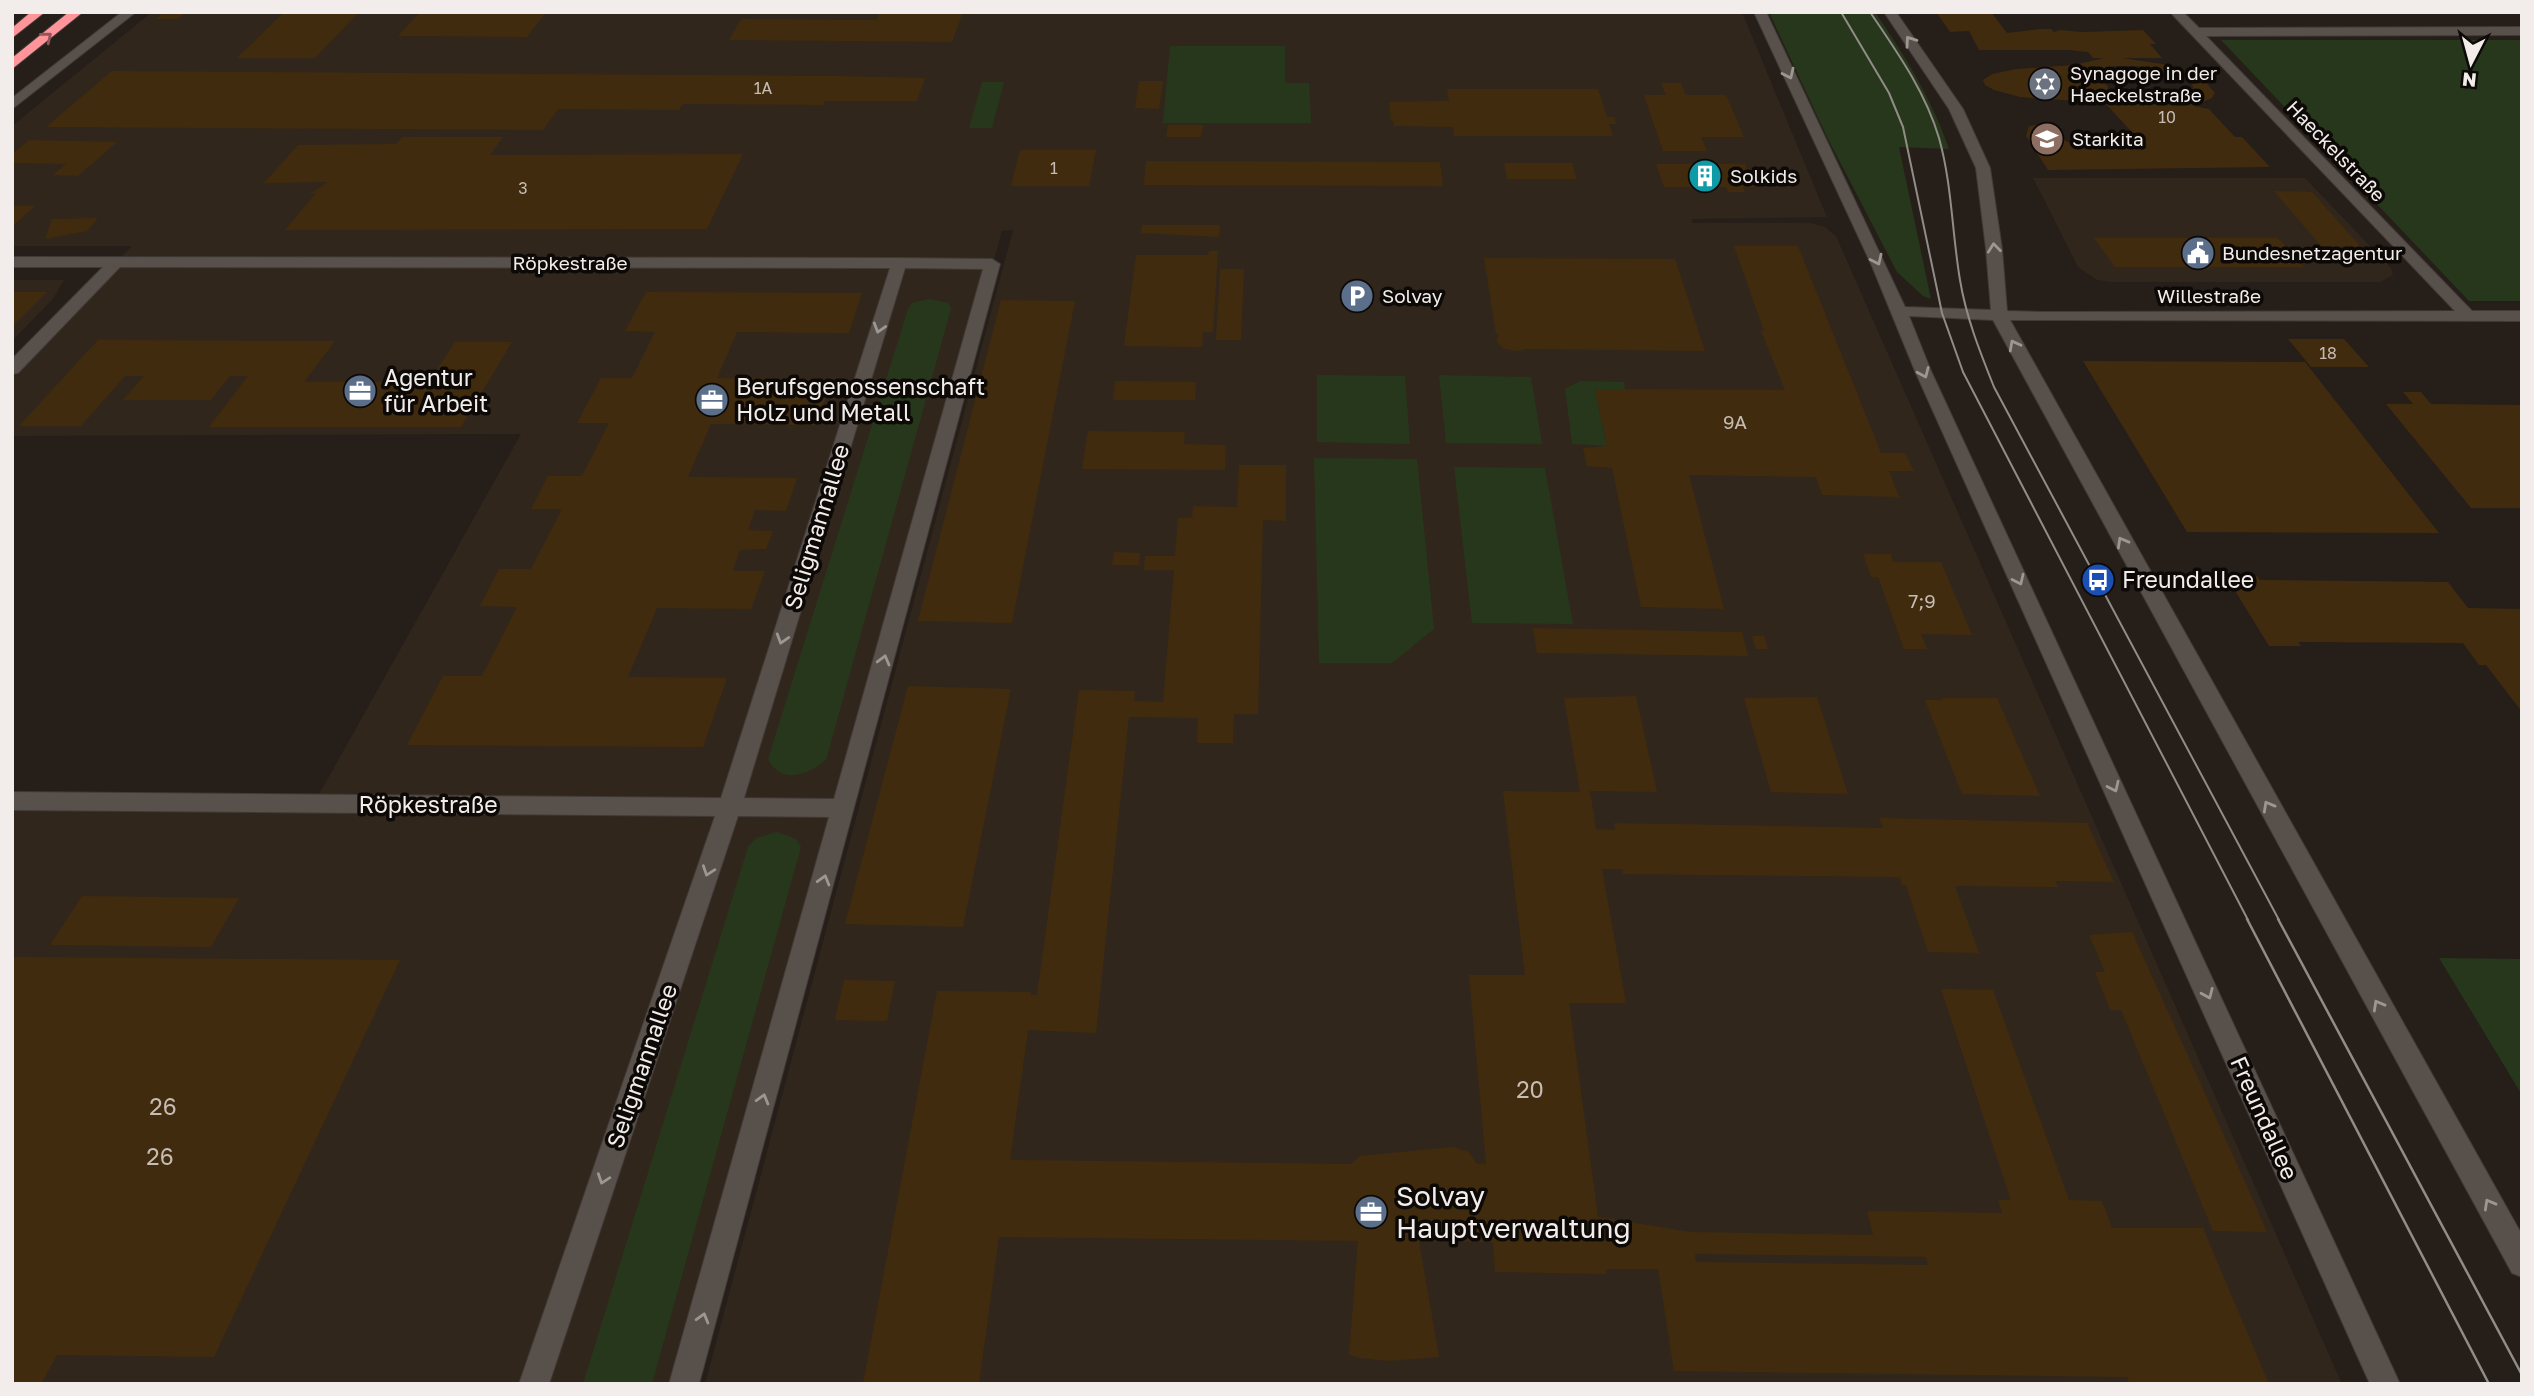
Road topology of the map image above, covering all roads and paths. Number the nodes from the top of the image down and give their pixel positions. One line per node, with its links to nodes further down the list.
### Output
1 (38, 12): 9 (highway)
2 (77, 12): 10 (highway, one-way to 2)
3 (130, 12): 11 (street)
4 (1759, 12): 15 (street, Freundallee, one-way to 15)
5 (1889, 12): 16 (street, one-way to 5)
6 (2176, 12): 8 (street, Haeckelstraße)
7 (2522, 31): 8 (street)
8 (2195, 32): 18 (street, Haeckelstraße)
9 (12, 34)
10 (14, 64)
11 (12, 106)
12 (12, 262): 13 (street, Röpkestraße)
13 (116, 262): 14 (street, Röpkestraße); 19 (street)
14 (899, 262): 21 (street, Seligmannallee, one-way to 21); 22 (street, one-way to 14)
15 (1897, 311): 16 (street, Willestraße); 26 (street, Freundallee, one-way to 26)
16 (1999, 316): 18 (street, Willestraße); 23 (street, one-way to 16)
17 (2522, 316): 18 (street, Willestraße)
18 (2469, 317)
19 (12, 369)
20 (12, 801): 21 (street, Röpkestraße)
21 (730, 806): 22 (street, Röpkestraße); 24 (street, Seligmannallee, one-way to 24)
22 (844, 808): 25 (street, one-way to 22)
23 (2522, 1263)
24 (534, 1384)
25 (684, 1384)
26 (2385, 1384)

